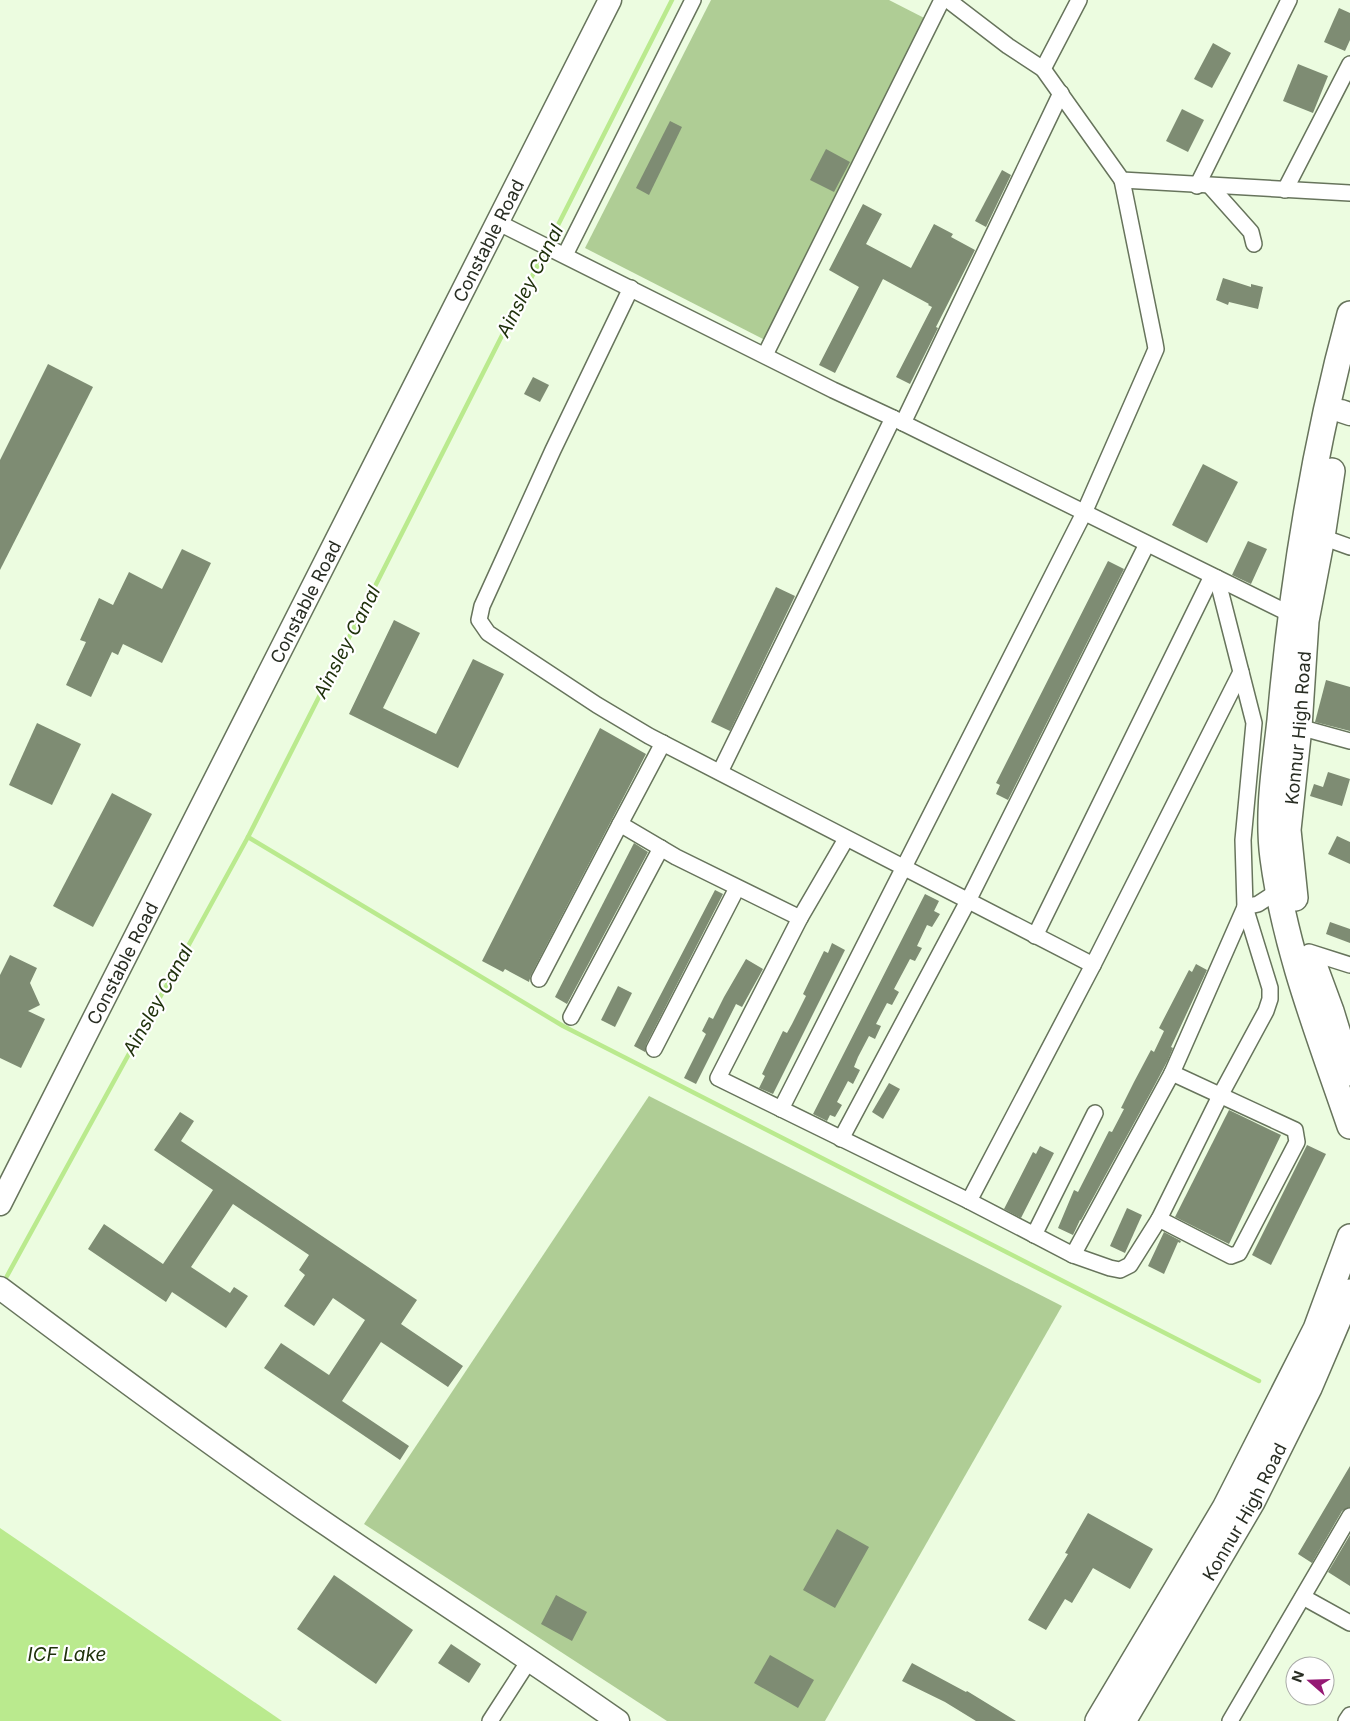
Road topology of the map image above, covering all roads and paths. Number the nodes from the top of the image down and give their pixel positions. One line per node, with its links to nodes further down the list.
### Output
1 (610, 0): 14 (street, Constable Road)
2 (693, 0): 16 (street)
3 (942, 0): 19 (street)
4 (948, 0): 8 (street)
5 (1079, 0): 8 (street)
6 (1288, 0): 11 (street)
7 (1350, 64): 12 (street)
8 (1043, 69): 9 (street)
9 (1061, 93): 10 (street); 22 (street)
10 (1122, 180): 11 (street); 23 (street)
11 (1204, 186): 12 (street); 15 (street)
12 (1285, 190): 13 (street)
13 (1350, 193)
14 (497, 222): 16 (street); 59 (street, Constable Road)
15 (1254, 244)
16 (553, 249): 17 (street)
17 (631, 288): 19 (street); 32 (street)
18 (1350, 314): 28 (main road)
19 (765, 355): 22 (street)
20 (1350, 378): 21 (main road, Konnur High Road)
21 (1345, 412): 24 (main road, Konnur High Road)
22 (898, 420): 23 (street); 33 (street)
23 (1084, 513): 25 (street); 37 (street)
24 (1322, 537): 26 (street); 30 (main road, Konnur High Road)
25 (1147, 544): 27 (street); 40 (street)
26 (1350, 547)
27 (1214, 577): 28 (street); 29 (street); 43 (street)
28 (1290, 614): 39 (main road)
29 (1241, 672): 41 (street); 45 (street)
30 (1299, 728): 31 (street); 44 (main road, Konnur High Road)
31 (1350, 740)
32 (663, 743): 33 (street); 34 (street)
33 (720, 772): 35 (street)
34 (620, 824): 36 (street); 47 (street)
35 (846, 839): 37 (street); 42 (street)
36 (661, 848): 38 (street); 49 (street)
37 (903, 868): 40 (street); 54 (street)
38 (737, 888): 42 (street); 50 (street)
39 (1278, 891): 41 (street); 56 (main road)
40 (968, 902): 43 (street); 57 (street)
41 (1245, 908): 52 (street); 53 (street)
42 (800, 918): 54 (street)
43 (1036, 936): 45 (street)
44 (1309, 952): 46 (street); 48 (main road, Konnur High Road)
45 (1093, 965): 58 (street)
46 (1350, 965)
47 (539, 979)
48 (1340, 1015): 51 (main road, Konnur High Road)
49 (571, 1017)
50 (654, 1049)
51 (1350, 1072)
52 (1172, 1073): 53 (street); 63 (street)
53 (1220, 1096): 60 (street); 60 (street)
54 (781, 1109): 57 (street)
55 (1094, 1113): 61 (street)
56 (1350, 1126)
57 (841, 1138): 58 (street)
58 (969, 1201): 61 (street)
59 (0, 1204)
60 (1159, 1219): 63 (street)
61 (1034, 1235): 63 (street)
62 (1350, 1237): 73 (main road)
63 (1073, 1255)
64 (0, 1288): 69 (street)
65 (1350, 1292): 74 (main road, Konnur High Road)
66 (1350, 1516): 67 (street)
67 (1303, 1596): 68 (street); 75 (street)
68 (1350, 1623)
69 (530, 1659): 71 (street); 72 (street)
70 (1350, 1715): 76 (street)
71 (490, 1721)
72 (618, 1721)
73 (1098, 1721)
74 (1123, 1721)
75 (1230, 1721)
76 (1346, 1721)

